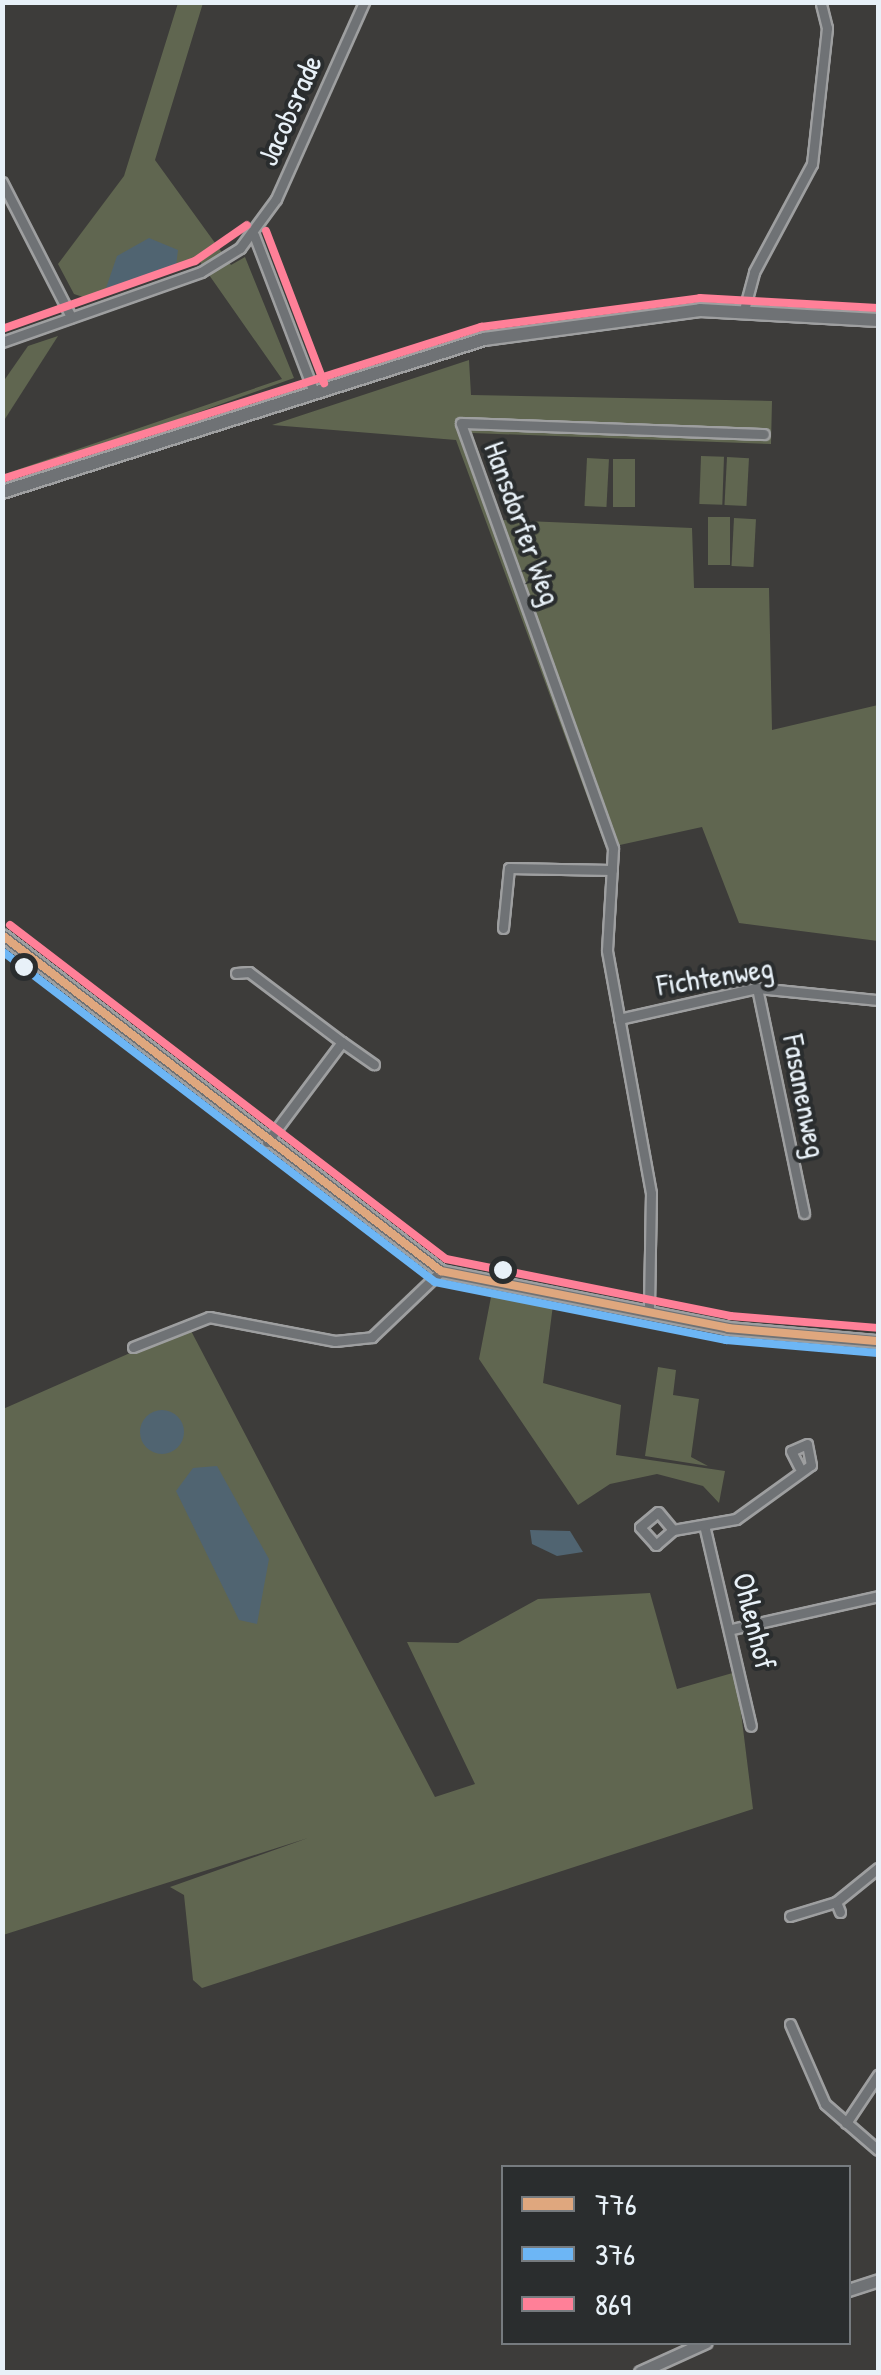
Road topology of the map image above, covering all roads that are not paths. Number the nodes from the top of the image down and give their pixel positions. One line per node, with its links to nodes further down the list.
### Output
1 (364, 2): 4 (street, Jacobsrade)
2 (821, 4): 5 (street)
3 (2, 182): 6 (street)
4 (254, 235): 6 (street, Jacobsrade); 9 (street)
5 (744, 310): 7 (main road); 9 (main road)
6 (71, 318): 8 (street, Jacobsrade)
7 (878, 320)
8 (2, 342)
9 (312, 388): 11 (main road)
10 (764, 434): 12 (street, Hansdorfer Weg)
11 (2, 492)
12 (612, 870): 13 (street); 18 (street, Hansdorfer Weg)
13 (503, 928)
14 (2, 935): 21 (street)
15 (236, 973): 19 (street)
16 (757, 988): 17 (street, Fichtenweg); 18 (street, Fichtenweg); 22 (street, Fasanenweg)
17 (878, 1000)
18 (619, 1020): 24 (street, Hansdorfer Weg)
19 (342, 1042): 20 (street); 21 (street)
20 (374, 1064)
21 (267, 1142): 23 (street)
22 (804, 1213)
23 (441, 1271): 24 (street); 26 (street)
24 (649, 1307): 25 (street)
25 (878, 1341)
26 (133, 1346)
27 (798, 1467): 29 (street)
28 (673, 1530): 29 (street)
29 (706, 1530): 31 (street, Ohlenhof)
30 (878, 1596): 31 (street)
31 (732, 1629): 32 (street, Ohlenhof)
32 (750, 1726)
33 (878, 1868): 34 (street)
34 (790, 1916)
35 (790, 2024): 37 (street)
36 (878, 2076): 37 (street)
37 (846, 2122): 38 (street)
38 (878, 2150)
39 (878, 2280): 40 (street)
40 (851, 2289)
41 (699, 2345): 42 (street)
42 (640, 2372)

